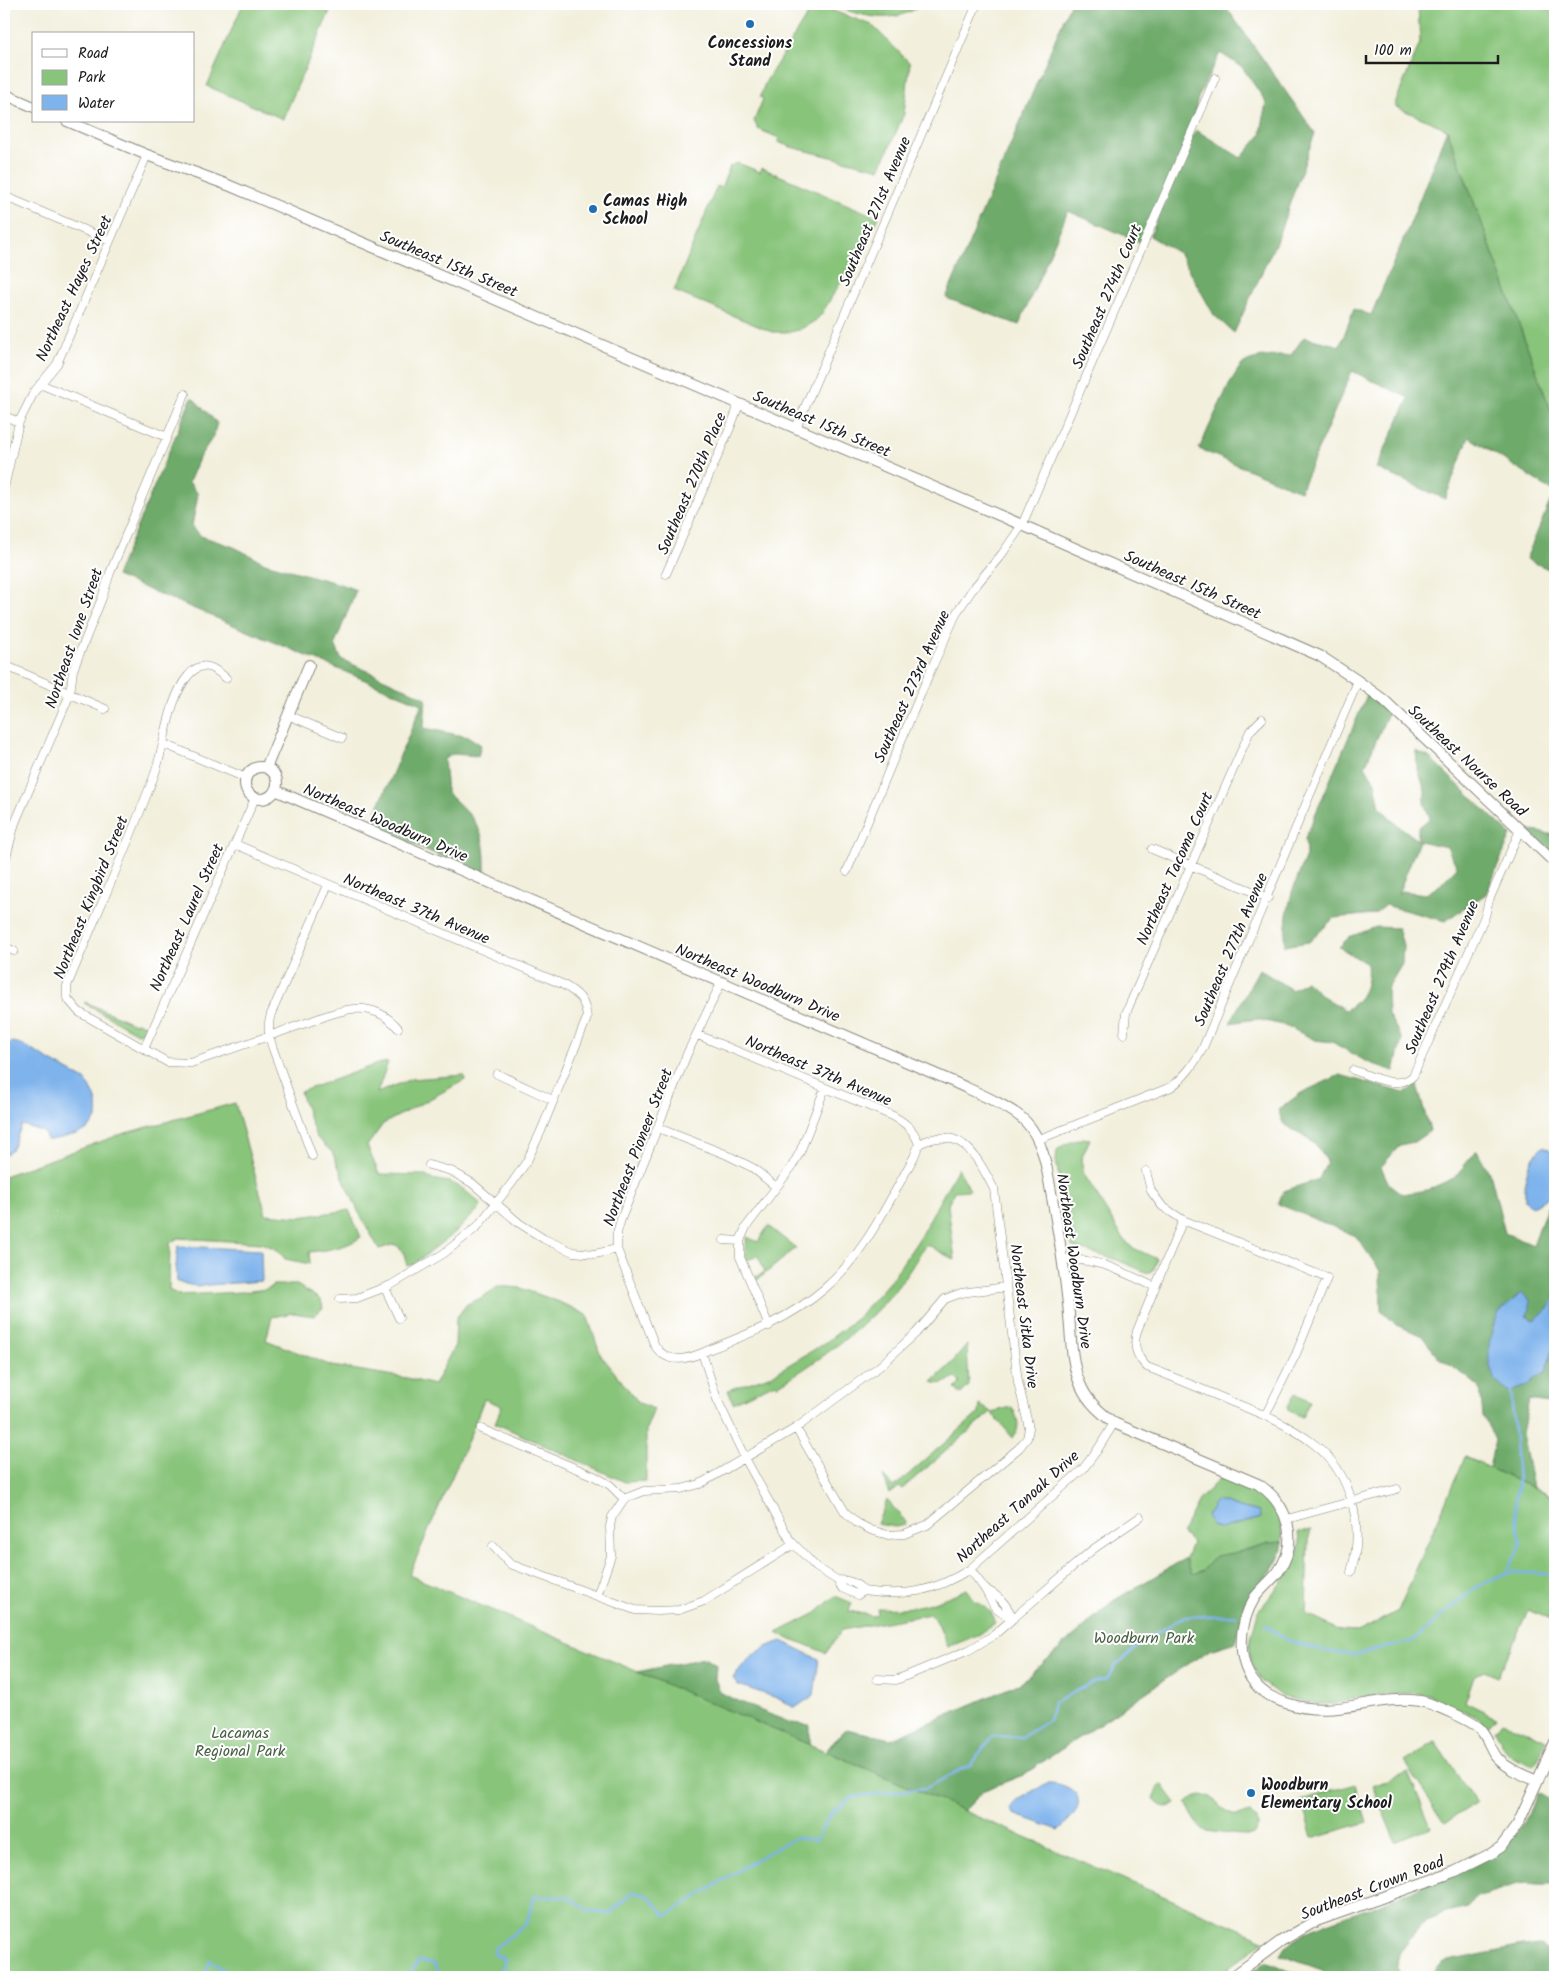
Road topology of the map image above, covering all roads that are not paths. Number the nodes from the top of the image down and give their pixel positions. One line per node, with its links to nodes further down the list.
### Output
1 (977, 4): 14 (street, Southeast 271st Avenue)
2 (1215, 78): 17 (street, Southeast 274th Court)
3 (4, 94): 4 (street)
4 (32, 106)
5 (69, 122): 6 (street, Southeast 15th Street)
6 (147, 155): 8 (street, Northeast Hayes Street); 11 (street, Southeast 15th Street)
7 (4, 196): 8 (street)
8 (110, 241): 9 (street, Northeast Hayes Street)
9 (40, 384): 13 (street, Northeast Hayes Street); 15 (street)
10 (185, 394): 15 (street, Northeast Ione Street)
11 (736, 402): 14 (street, Southeast 15th Street); 18 (street, Southeast 270th Place)
12 (4, 416): 13 (street)
13 (19, 422): 16 (street, Northeast Hayes Street)
14 (796, 428): 17 (street, Southeast 15th Street)
15 (167, 437): 23 (street, Northeast Ione Street)
16 (4, 488)
17 (1022, 525): 22 (street, Southeast 15th Street); 39 (street, Southeast 273rd Avenue)
18 (666, 574)
19 (4, 665): 23 (street)
20 (309, 665): 25 (street)
21 (226, 678): 28 (street, Northeast Kingbird Street)
22 (1358, 681): 33 (street, Southeast Nourse Road); 41 (street, Southeast 277th Avenue)
23 (70, 694): 24 (street); 37 (street, Northeast Ione Street)
24 (105, 709)
25 (288, 715): 27 (street); 29 (street)
26 (1262, 719): 38 (street, Northeast Tacoma Court)
27 (342, 738)
28 (164, 744): 30 (street); 49 (street, Northeast Kingbird Street)
29 (266, 768): 30 (street); 31 (street)
30 (246, 778): 32 (street)
31 (275, 790): 32 (street); 44 (street, Northeast Woodburn Drive)
32 (255, 798): 34 (street, Northeast Laurel Street)
33 (1520, 830): 36 (street, Southeast Nourse Road); 50 (street, Southeast 279th Avenue)
34 (235, 844): 40 (street, Northeast 37th Avenue); 49 (street, Northeast Laurel Street)
35 (1152, 849): 38 (street)
36 (1555, 863)
37 (4, 865)
38 (1191, 865): 41 (street); 46 (street, Northeast Tacoma Court)
39 (847, 871)
40 (328, 885): 48 (street); 53 (street, Northeast 37th Avenue)
41 (1268, 898): 55 (street, Southeast 277th Avenue)
42 (4, 947): 43 (street)
43 (14, 951)
44 (721, 983): 47 (street, Northeast Pioneer Street); 55 (street, Northeast Woodburn Drive)
45 (398, 1028): 48 (street, Northeast Kingbird Street)
46 (1124, 1034)
47 (698, 1035): 52 (street, Northeast 37th Avenue); 54 (street, Northeast Pioneer Street)
48 (269, 1036): 49 (street, Northeast Kingbird Street); 57 (street)
49 (144, 1049)
50 (1353, 1070)
51 (497, 1074): 53 (street)
52 (825, 1088): 56 (street, Northeast 37th Avenue); 60 (street)
53 (553, 1100): 61 (street)
54 (658, 1128): 60 (street); 65 (street, Northeast Pioneer Street)
55 (1038, 1140): 66 (street, Northeast Woodburn Drive)
56 (919, 1144): 67 (street, Northeast Sitka Drive); 72 (street, Northeast Pioneer Street)
57 (312, 1156)
58 (429, 1165): 61 (street)
59 (1146, 1171): 62 (street)
60 (776, 1187): 64 (street)
61 (496, 1204): 65 (street); 69 (street)
62 (1183, 1220): 68 (street); 74 (street)
63 (724, 1240): 64 (street)
64 (740, 1241): 72 (street)
65 (616, 1249): 73 (street, Northeast Pioneer Street)
66 (1063, 1260): 68 (street); 75 (street, Northeast Woodburn Drive)
67 (1006, 1287): 76 (street); 76 (street, Northeast Sitka Drive)
68 (1155, 1287): 74 (street)
69 (385, 1288): 70 (street); 71 (street)
70 (340, 1299)
71 (399, 1318)
72 (769, 1326): 73 (street, Northeast Pioneer Street)
73 (702, 1353): 78 (street, Northeast Tanoak Drive)
74 (1266, 1416): 81 (street)
75 (1114, 1422): 83 (street, Northeast Woodburn Drive); 86 (street, Northeast Tanoak Drive)
76 (796, 1428): 78 (street)
77 (481, 1429): 80 (street)
78 (745, 1458): 80 (street); 84 (street, Northeast Tanoak Drive)
79 (1397, 1489): 81 (street)
80 (624, 1499): 88 (street)
81 (1353, 1501): 83 (street); 87 (street)
82 (1140, 1517): 89 (street)
83 (1287, 1519): 92 (street, Northeast Woodburn Drive)
84 (794, 1544): 86 (street, Northeast Tanoak Drive); 88 (street)
85 (492, 1546): 88 (street)
86 (970, 1569): 89 (street)
87 (1351, 1572)
88 (597, 1596)
89 (1013, 1618): 90 (street)
90 (877, 1679)
91 (1555, 1742): 92 (street)
92 (1537, 1781): 93 (street, Southeast Crown Road)
93 (1232, 1977)

